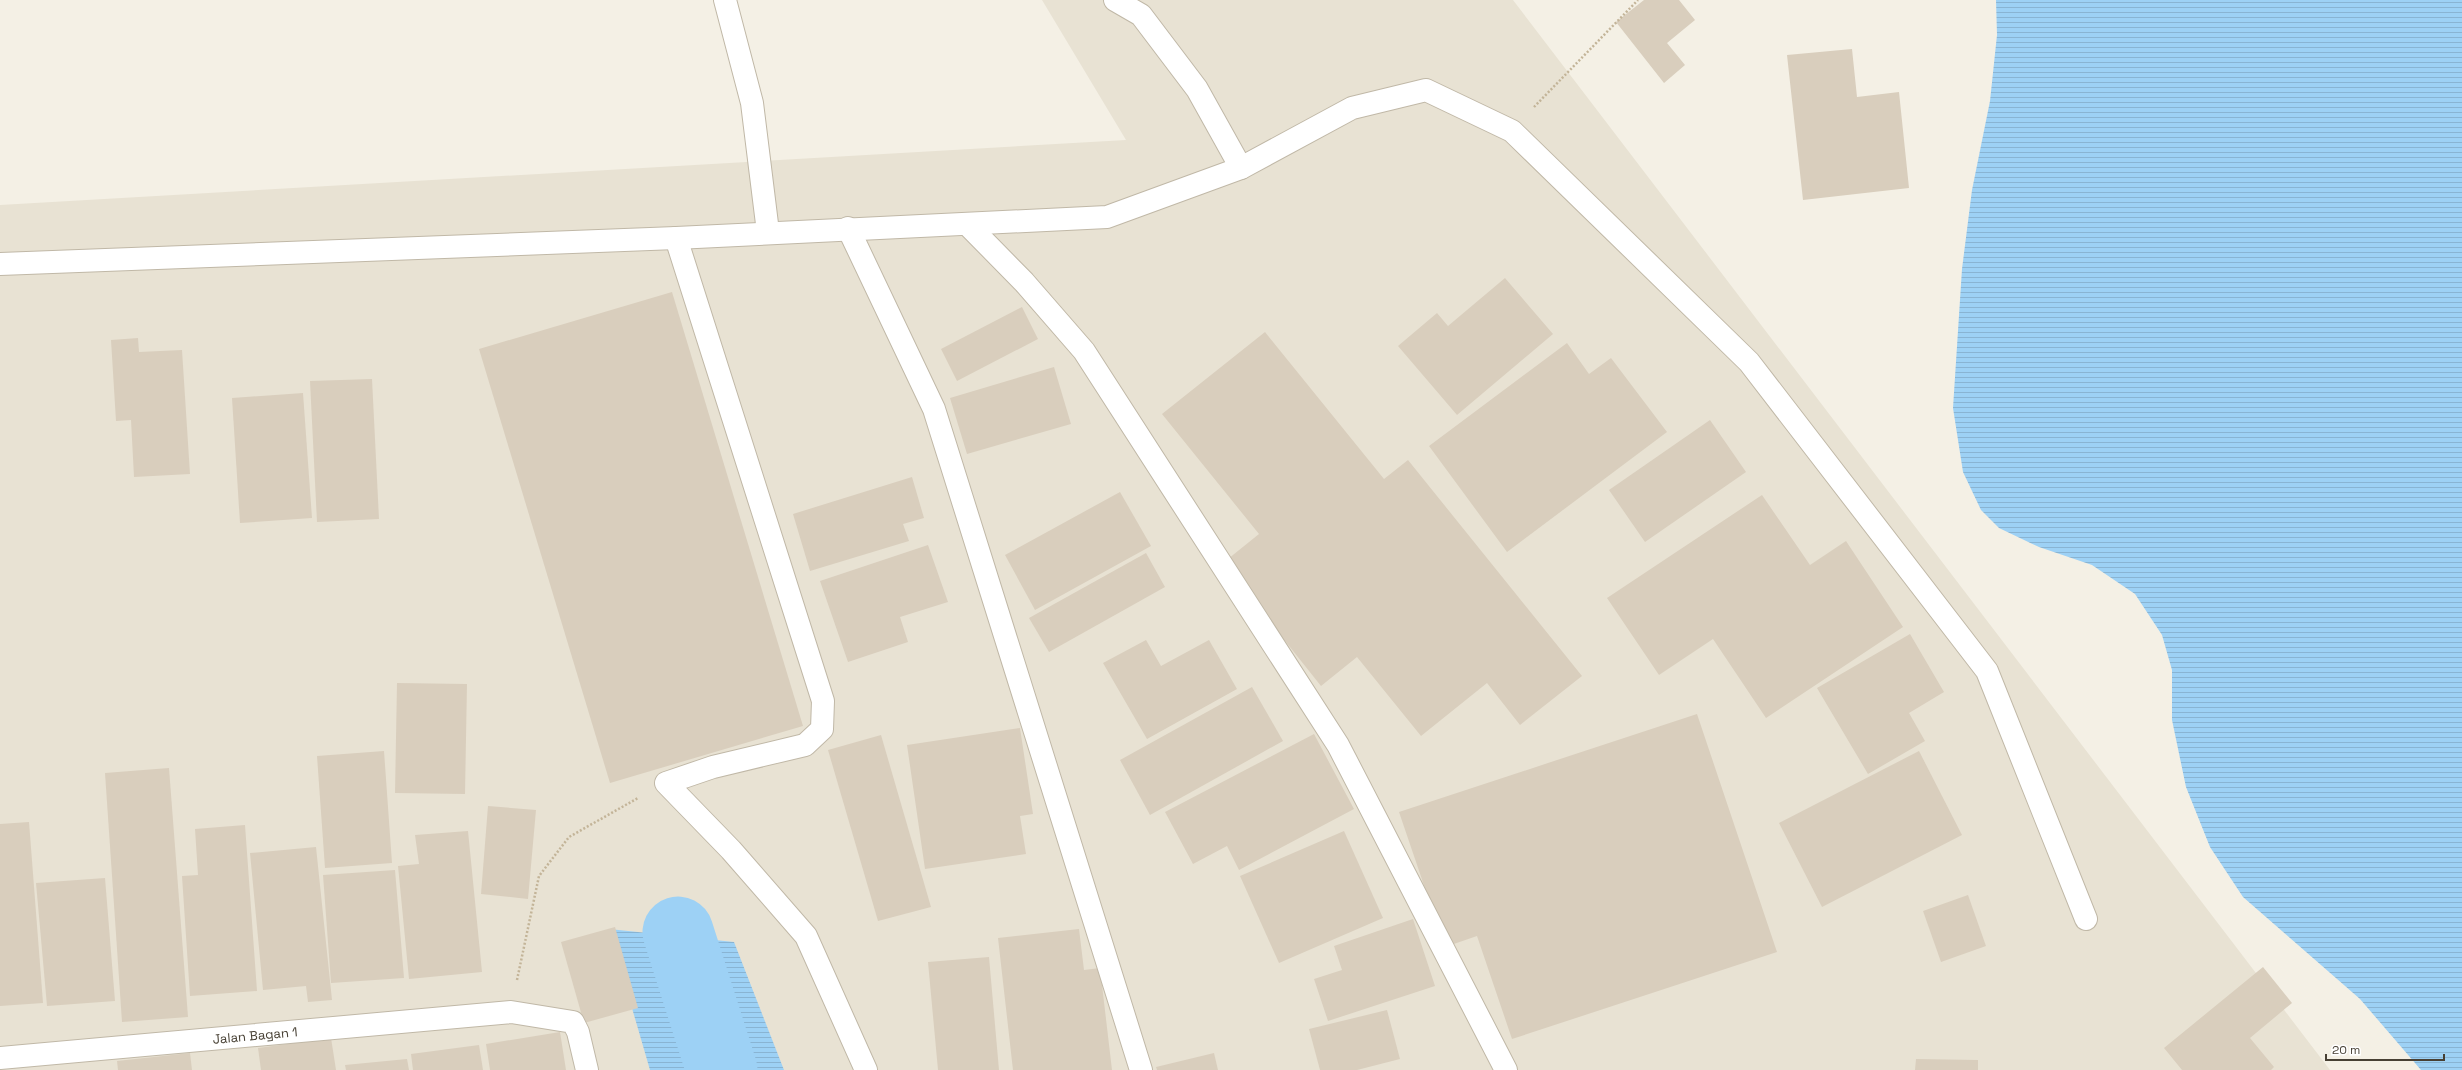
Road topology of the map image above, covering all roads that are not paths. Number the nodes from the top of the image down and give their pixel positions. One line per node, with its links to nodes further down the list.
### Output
1 (725, 0): 6 (street)
2 (1115, 0): 3 (street)
3 (1241, 168): 4 (street); 9 (street)
4 (967, 224): 5 (street); 14 (street)
5 (848, 228): 6 (street); 13 (street)
6 (768, 232): 7 (street)
7 (676, 238): 8 (street); 12 (street)
8 (0, 264)
9 (2086, 919)
10 (0, 1058): 11 (street, Jalan Bagan 1)
11 (587, 1070)
12 (866, 1070)
13 (1141, 1070)
14 (1506, 1070)

